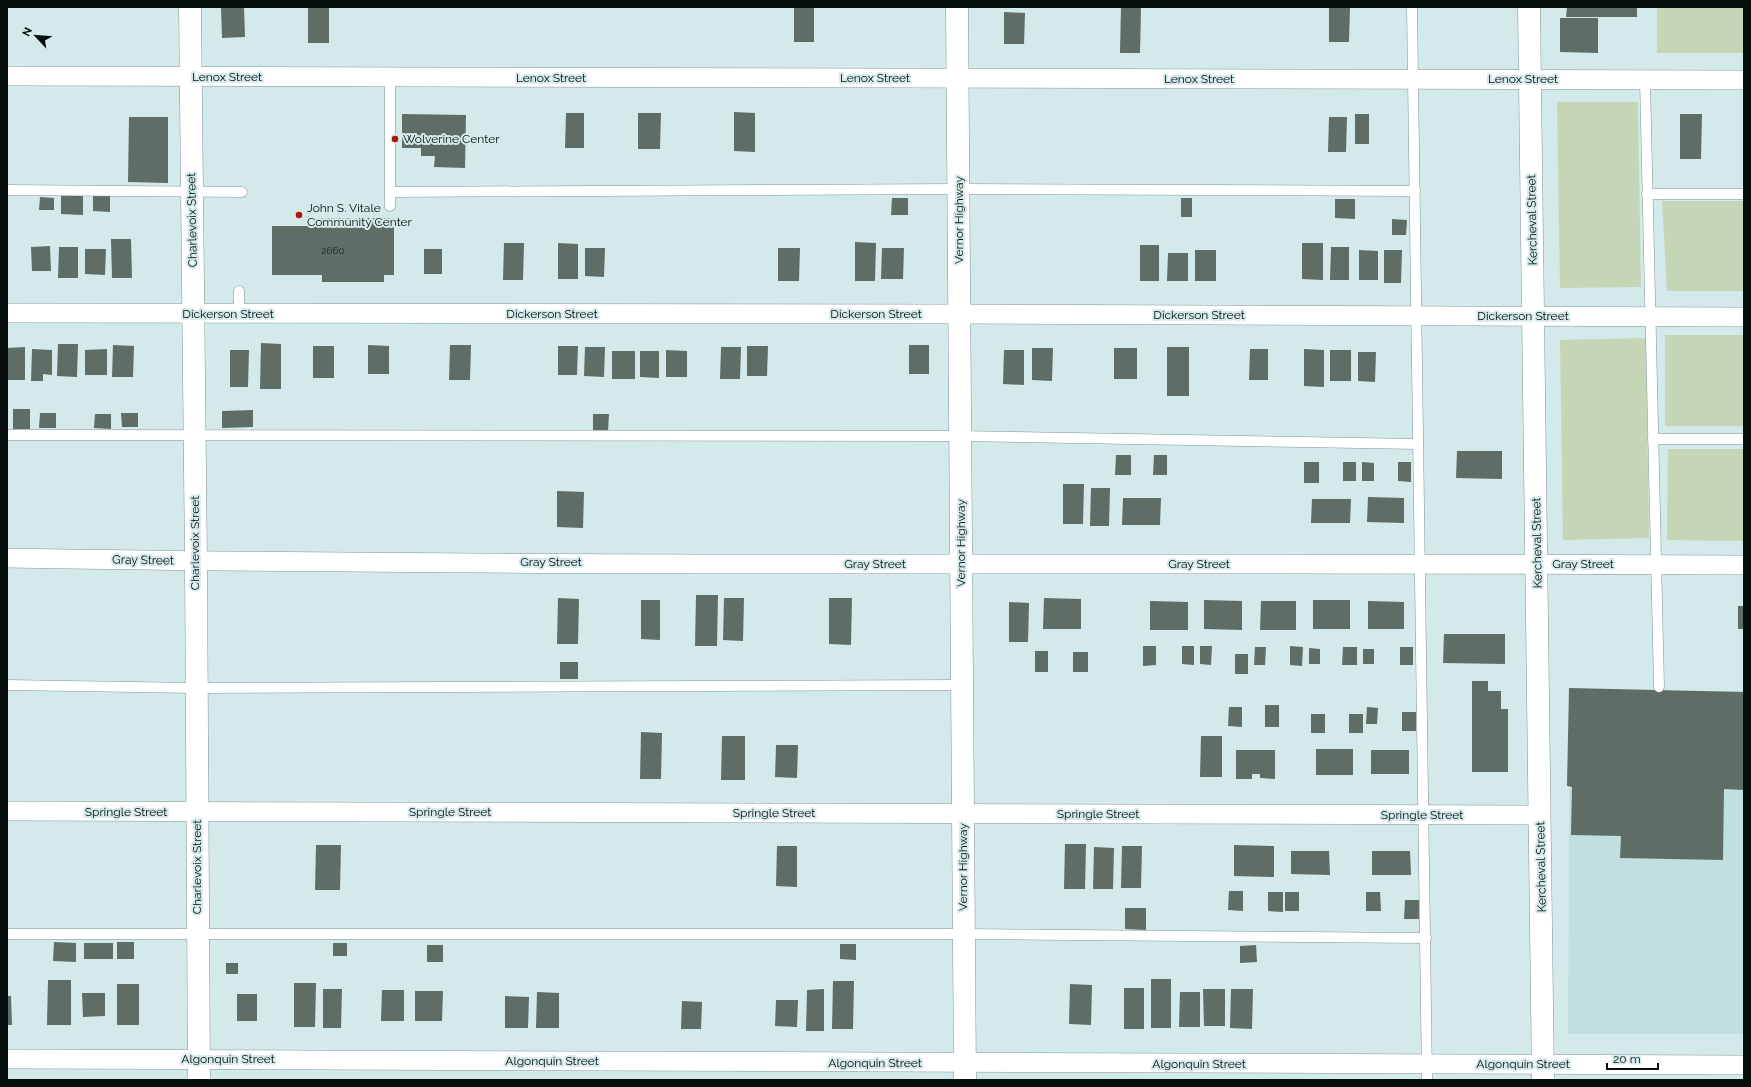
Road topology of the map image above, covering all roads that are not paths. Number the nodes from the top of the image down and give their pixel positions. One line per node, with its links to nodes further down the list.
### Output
1 (190, 7): 6 (street, Charlevoix Street)
2 (957, 7): 8 (street, Vernor Highway)
3 (1412, 7): 9 (lane)
4 (1529, 7): 10 (street, Kercheval Street)
5 (7, 76): 6 (street, Lenox Street)
6 (191, 77): 7 (street, Lenox Street); 15 (street, Charlevoix Street)
7 (390, 78): 8 (street, Lenox Street); 18 (lane)
8 (958, 78): 9 (street, Lenox Street); 13 (street, Vernor Highway)
9 (1412, 79): 10 (street, Lenox Street); 16 (lane)
10 (1530, 80): 11 (street, Lenox Street); 28 (street, Kercheval Street)
11 (1645, 80): 12 (street, Lenox Street); 19 (lane)
12 (1744, 80)
13 (958, 189): 16 (lane); 18 (lane); 26 (street, Vernor Highway)
14 (7, 190): 15 (lane)
15 (192, 190): 17 (lane); 24 (street, Charlevoix Street)
16 (1415, 191): 27 (lane)
17 (242, 192)
18 (390, 192): 21 (lane)
19 (1647, 194): 20 (lane); 29 (lane)
20 (1744, 194)
21 (390, 206)
22 (239, 291): 25 (lane)
23 (7, 313): 24 (street, Dickerson Street)
24 (193, 314): 25 (street, Dickerson Street); 32 (street, Charlevoix Street)
25 (239, 314): 26 (street, Dickerson Street)
26 (959, 314): 27 (street, Dickerson Street); 33 (street, Vernor Highway)
27 (1417, 316): 28 (street, Dickerson Street); 36 (lane)
28 (1533, 316): 29 (street, Dickerson Street); 41 (street, Kercheval Street)
29 (1650, 316): 30 (street, Dickerson Street); 34 (lane)
30 (1744, 316)
31 (7, 435): 32 (lane)
32 (194, 435): 33 (lane); 38 (street, Charlevoix Street)
33 (960, 436): 36 (lane); 40 (street, Vernor Highway)
34 (1653, 439): 35 (lane); 42 (lane)
35 (1744, 439)
36 (1418, 444): 39 (lane)
37 (7, 558): 38 (street, Gray Street)
38 (196, 561): 40 (street, Gray Street); 47 (street, Charlevoix Street)
39 (1421, 563): 40 (street, Gray Street); 41 (street, Gray Street); 51 (lane)
40 (961, 564): 45 (street, Vernor Highway)
41 (1537, 564): 42 (street, Gray Street); 52 (street, Kercheval Street)
42 (1656, 564): 43 (street, Gray Street); 46 (lane)
43 (1744, 564)
44 (7, 685): 47 (lane)
45 (962, 685): 47 (lane); 50 (street, Vernor Highway)
46 (1659, 687)
47 (196, 688): 49 (street, Charlevoix Street)
48 (7, 811): 49 (street, Springle Street)
49 (197, 812): 50 (street, Springle Street); 54 (street, Charlevoix Street)
50 (963, 813): 51 (street, Springle Street); 55 (street, Vernor Highway)
51 (1424, 815): 52 (street, Springle Street); 56 (lane)
52 (1540, 815): 62 (street, Kercheval Street)
53 (7, 934): 54 (lane)
54 (198, 934): 55 (lane); 59 (street, Charlevoix Street)
55 (964, 934): 56 (lane); 60 (street, Vernor Highway)
56 (1426, 938): 61 (lane)
57 (7, 1059): 59 (street, Algonquin Street)
58 (1744, 1065): 62 (street, Algonquin Street)
59 (199, 1070): 60 (street, Algonquin Street)
60 (965, 1072): 61 (street, Algonquin Street)
61 (1427, 1072): 62 (street, Algonquin Street)
62 (1543, 1072)

